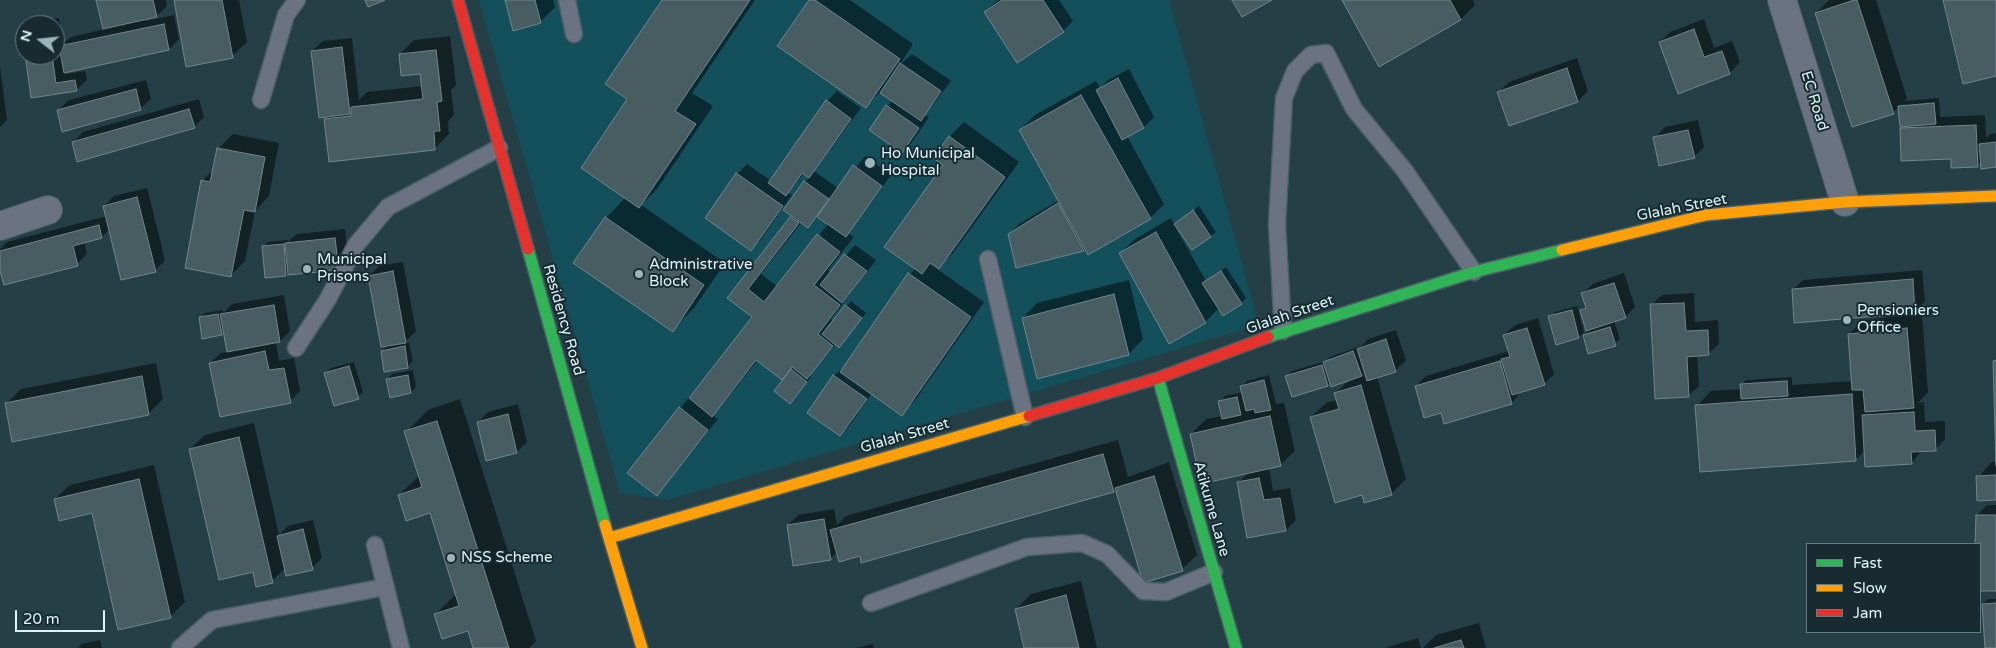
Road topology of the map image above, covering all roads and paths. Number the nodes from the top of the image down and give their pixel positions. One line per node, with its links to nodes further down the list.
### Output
1 (297, 0): 6 (lane)
2 (458, 0): 7 (street, Residency Road)
3 (567, 0): 5 (lane)
4 (1782, 0): 9 (street, EC Road)
5 (574, 34)
6 (261, 100)
7 (500, 148): 15 (lane); 18 (street, Residency Road)
8 (1996, 196): 9 (street, Glalah Street)
9 (1845, 202): 13 (street, Glalah Street)
10 (48, 210): 11 (street)
11 (0, 226)
12 (988, 259): 17 (lane)
13 (1474, 272): 14 (street, Glalah Street); 14 (lane)
14 (1283, 331): 16 (street, Glalah Street)
15 (296, 348)
16 (1158, 378): 17 (street, Glalah Street); 20 (street, Atikume Lane)
17 (1025, 417): 18 (street, Glalah Street)
18 (609, 538): 23 (street, Residency Road)
19 (375, 545): 21 (lane)
20 (1214, 572): 22 (lane); 26 (street, Atikume Lane)
21 (385, 587): 24 (lane); 25 (lane)
22 (871, 603)
23 (639, 647)
24 (180, 648)
25 (401, 648)
26 (1236, 648)

